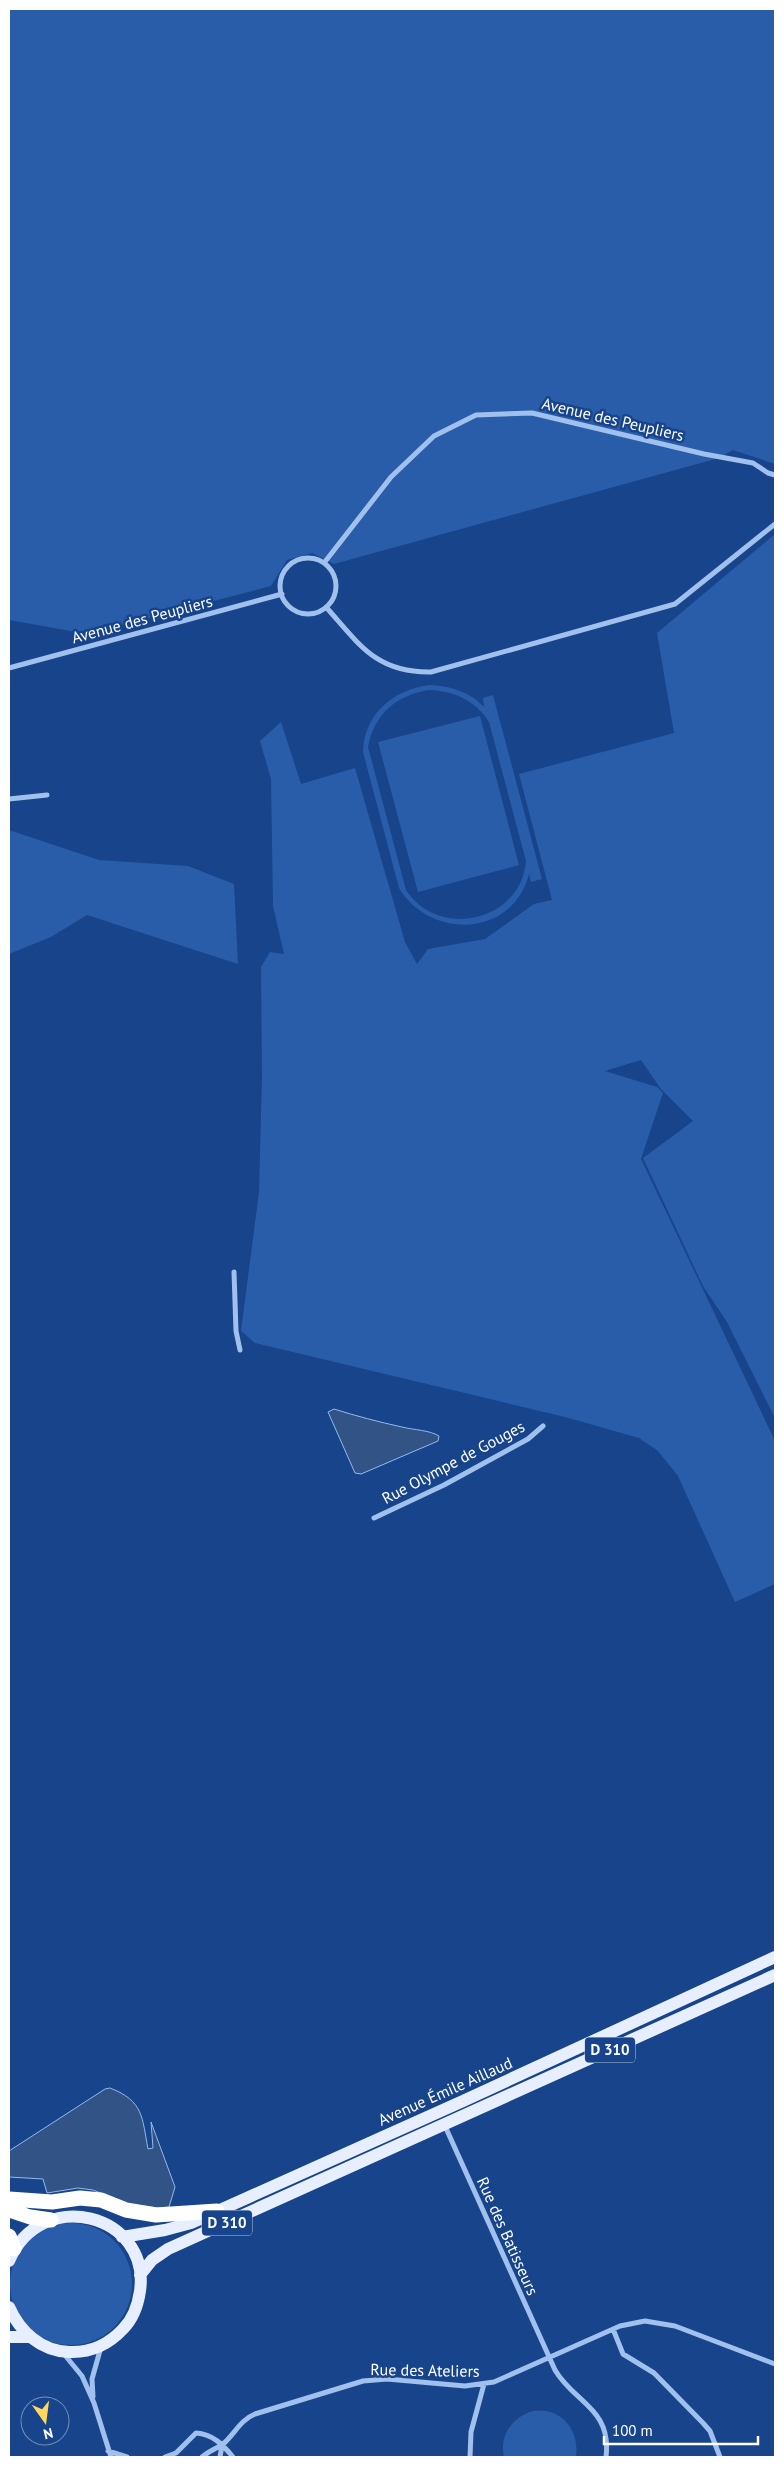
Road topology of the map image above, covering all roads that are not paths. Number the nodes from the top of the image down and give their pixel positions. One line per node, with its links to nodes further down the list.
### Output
1 (775, 475): 3 (street, Avenue des Peupliers)
2 (775, 524): 5 (street)
3 (324, 563): 4 (street); 5 (street)
4 (282, 594): 5 (street); 6 (street, Avenue des Peupliers)
5 (326, 607)
6 (9, 668)
7 (47, 795): 8 (street)
8 (9, 799)
9 (234, 1272): 10 (street)
10 (240, 1350)
11 (543, 1426): 12 (street, Rue Olympe de Gouges)
12 (374, 1518)
13 (775, 1957): 18 (main road, Avenue Émile Aillaud / D 310)
14 (775, 1975): 15 (main road, Avenue Émile Aillaud / D 310)
15 (444, 2125): 22 (main road, Avenue Émile Aillaud / D 310); 29 (street, Rue des Batisseurs)
16 (9, 2199): 18 (highway)
17 (9, 2210): 19 (highway)
18 (217, 2211): 20 (main road, Avenue Émile Aillaud / D 310)
19 (51, 2220): 20 (main road); 21 (main road)
20 (122, 2237): 22 (main road)
21 (10, 2249)
22 (140, 2275): 27 (main road)
23 (9, 2307): 26 (main road)
24 (613, 2329): 29 (street, Rue des Ateliers); 30 (street, Rue des Ateliers); 43 (street)
25 (9, 2337): 26 (main road)
26 (30, 2338): 28 (main road)
27 (102, 2346): 28 (main road); 32 (street)
28 (62, 2352): 32 (street)
29 (549, 2358): 31 (street, Rue des Ateliers); 42 (street, Rue des Batisseurs)
30 (775, 2364)
31 (484, 2384): 33 (street, Rue des Ateliers); 41 (street)
32 (94, 2402): 34 (street)
33 (222, 2445): 37 (street); 38 (street, Rue des Ateliers); 39 (street); 40 (street)
34 (108, 2451): 35 (street); 36 (street)
35 (112, 2457)
36 (127, 2457)
37 (165, 2457)
38 (202, 2457)
39 (220, 2457)
40 (234, 2457)
41 (470, 2457)
42 (606, 2457)
43 (720, 2457)

